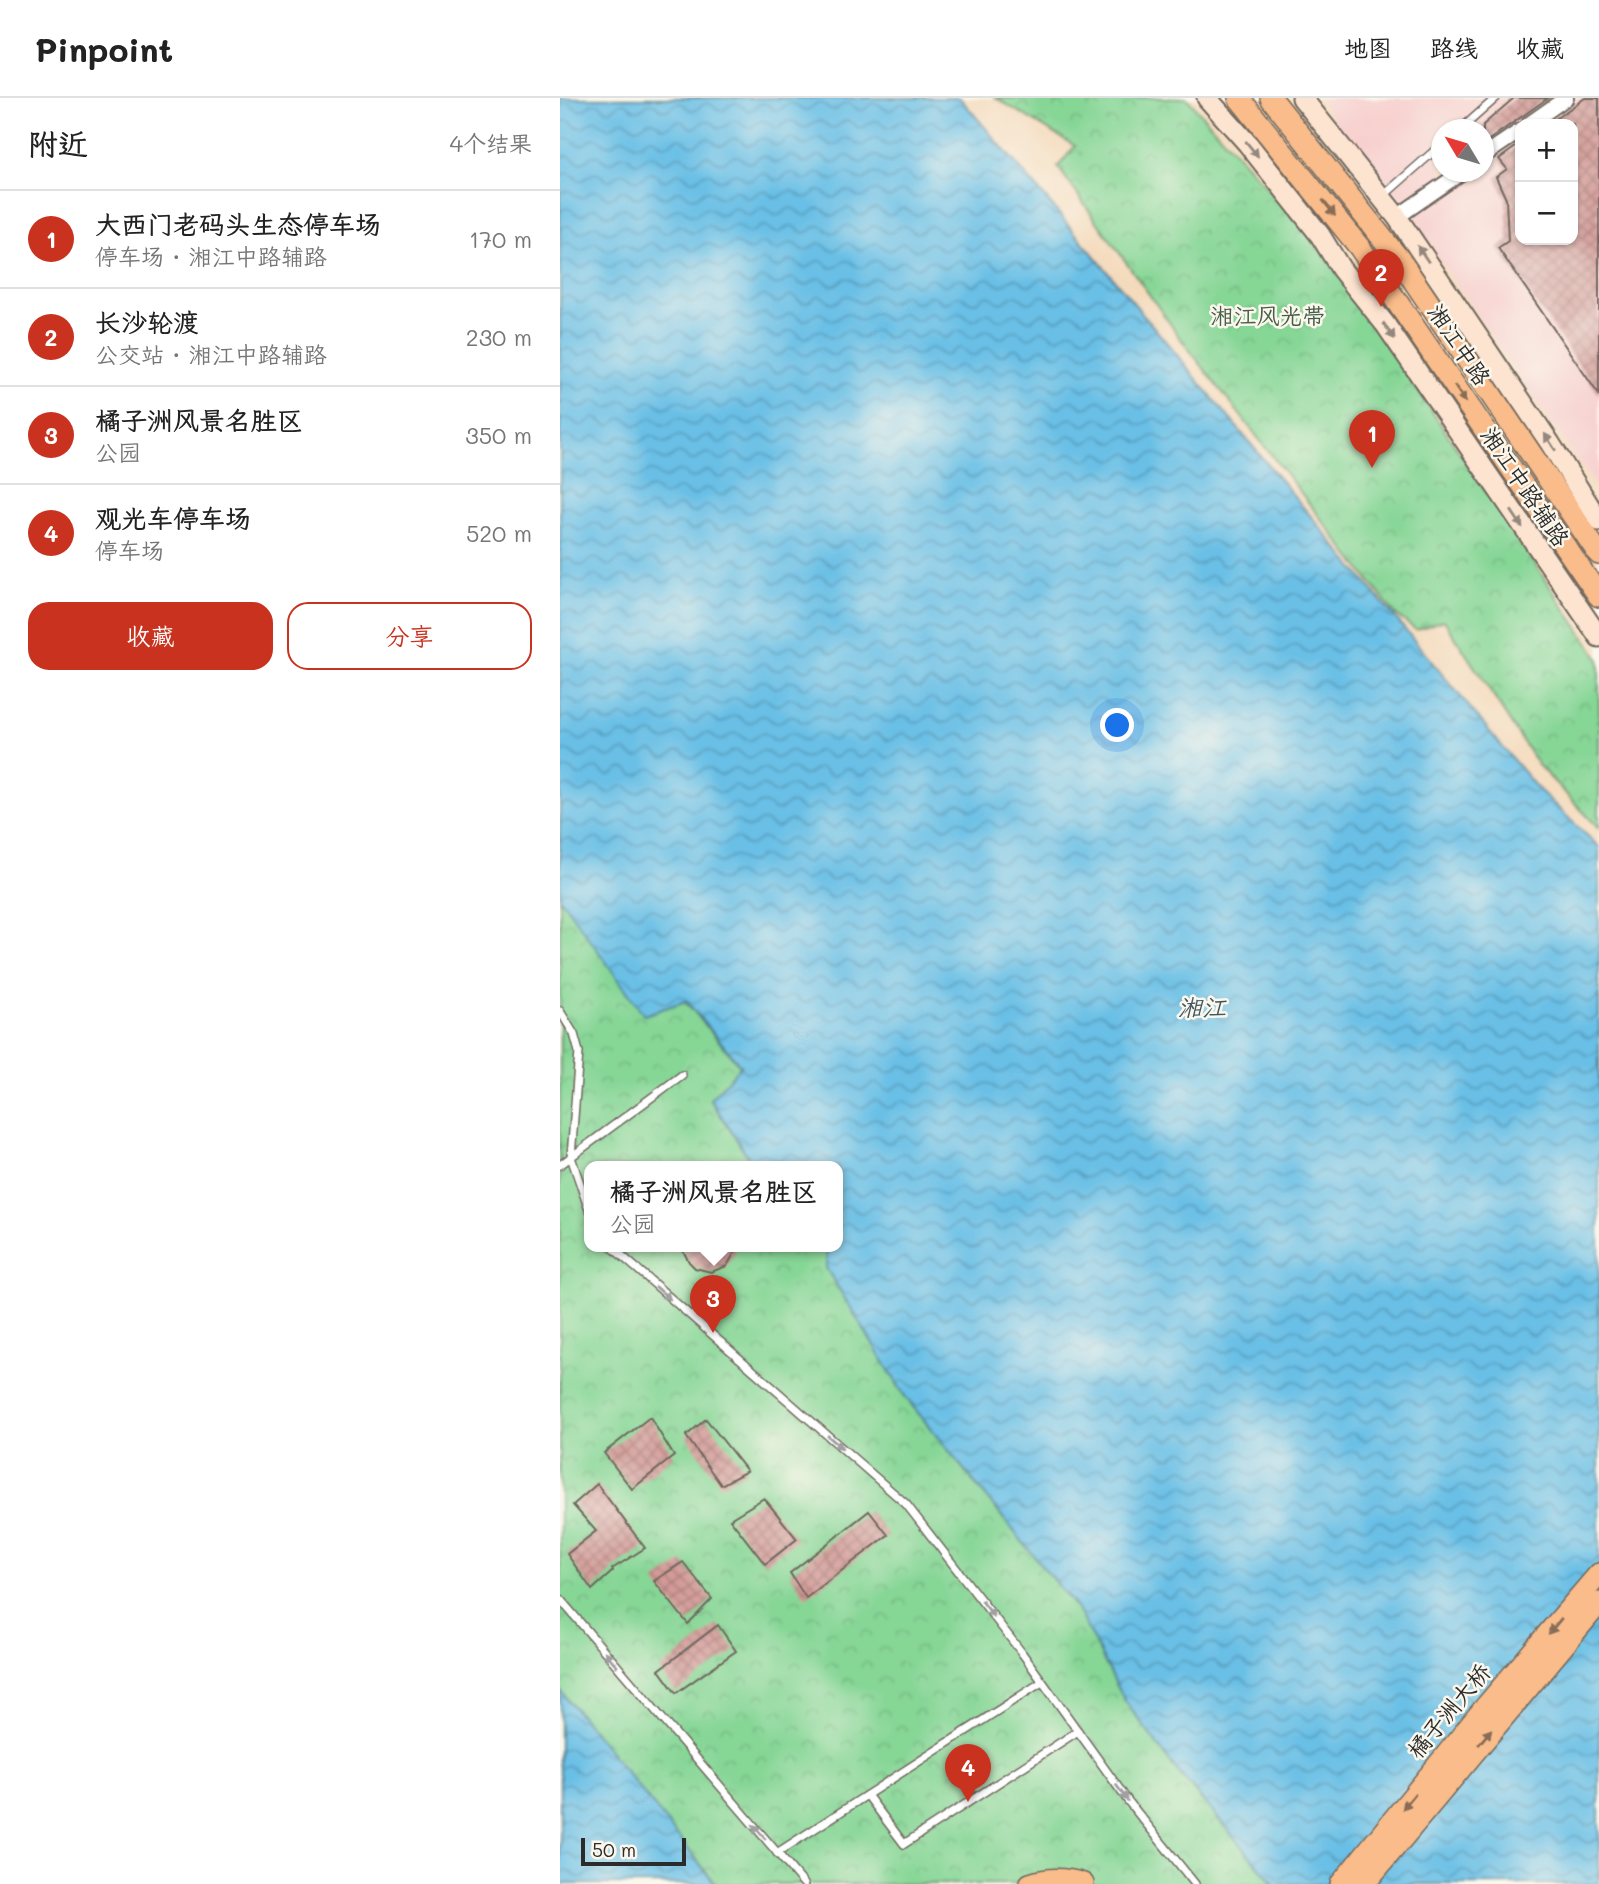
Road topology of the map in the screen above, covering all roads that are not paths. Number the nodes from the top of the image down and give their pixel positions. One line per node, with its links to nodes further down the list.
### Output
1 (1240, 98): 17 (main road, 湘江中路, one-way to 17)
2 (1271, 98): 16 (main road, 湘江中路)
3 (1302, 98): 13 (street, 湘江中路)
4 (1496, 98): 7 (lane)
5 (1566, 98): 8 (street)
6 (1214, 100): 18 (street, 湘江中路辅路, one-way to 18)
7 (1472, 119)
8 (1536, 119)
9 (1515, 134): 10 (street)
10 (1494, 149)
11 (1431, 154): 13 (lane)
12 (1448, 182): 14 (street)
13 (1382, 197): 14 (street, 湘江中路)
14 (1398, 217): 15 (street, 湘江中路, one-way to 14)
15 (1599, 521)
16 (1599, 554)
17 (1599, 596)
18 (1599, 637)
19 (560, 1011): 21 (lane)
20 (682, 1075): 21 (lane)
21 (571, 1157): 22 (lane); 23 (lane)
22 (560, 1165)
23 (584, 1195)
24 (618, 1252): 28 (lane, one-way to 28)
25 (1599, 1574): 36 (main road, 橘子洲大桥, one-way to 36)
26 (560, 1599): 31 (lane, one-way to 26)
27 (1599, 1603): 37 (main road, 橘子洲大桥, one-way to 27)
28 (1042, 1682): 29 (lane); 30 (lane)
29 (1078, 1731): 30 (lane); 35 (lane, one-way to 35)
30 (867, 1795): 31 (lane)
31 (777, 1853): 32 (lane)
32 (804, 1884)
33 (1030, 1884): 34 (main road)
34 (1083, 1884)
35 (1195, 1884)
36 (1341, 1884)
37 (1364, 1884)

